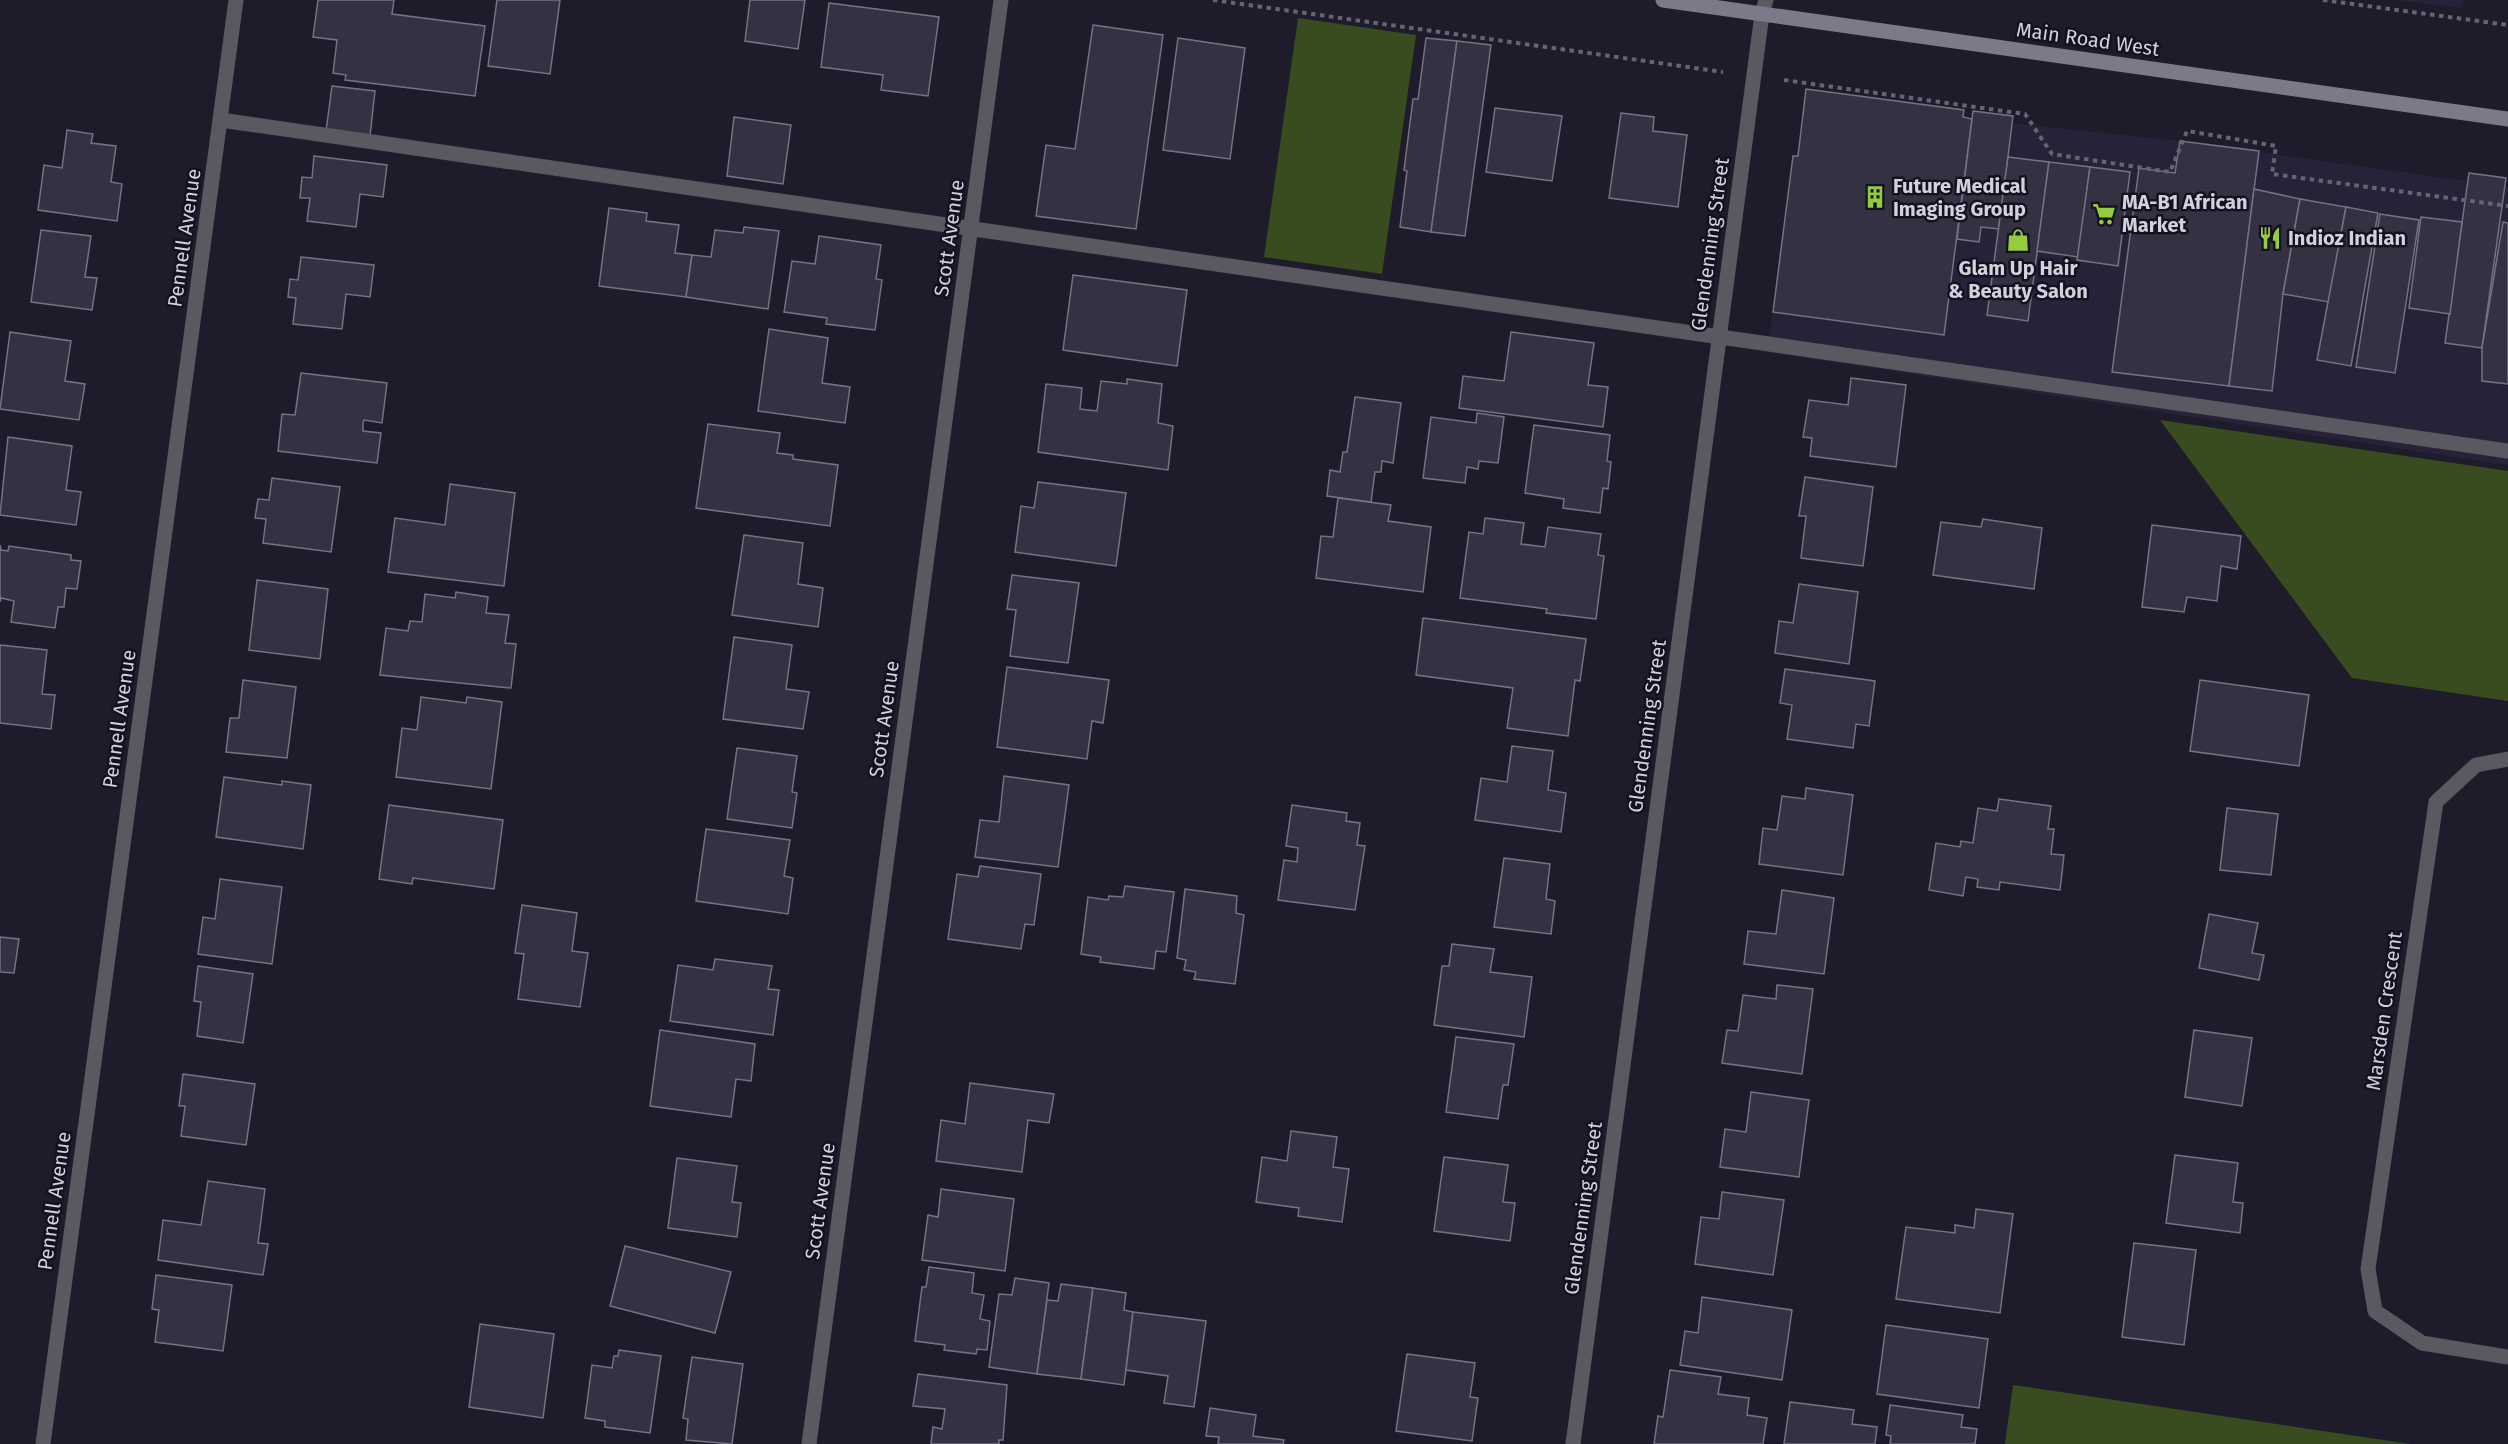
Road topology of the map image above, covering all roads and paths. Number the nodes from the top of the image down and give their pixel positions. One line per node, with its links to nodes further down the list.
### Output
1 (236, 0): 10 (street, Pennell Avenue)
2 (1001, 0): 12 (street, Scott Avenue)
3 (1213, 0): 8 (path)
4 (1663, 0): 6 (main road, Main Road West)
5 (2323, 0): 7 (path)
6 (1764, 7): 8 (street, Glendenning Street); 9 (main road, Main Road West)
7 (2508, 26)
8 (1754, 75): 11 (path); 13 (street, Glendenning Street)
9 (2508, 119)
10 (221, 120): 12 (street); 17 (street, Pennell Avenue)
11 (2508, 206)
12 (971, 229): 13 (street); 18 (street, Scott Avenue)
13 (1719, 337): 14 (street); 19 (street, Glendenning Street)
14 (2508, 451)
15 (2508, 759): 16 (street, Marsden Crescent)
16 (2508, 1357)
17 (43, 1444)
18 (809, 1444)
19 (1573, 1444)

